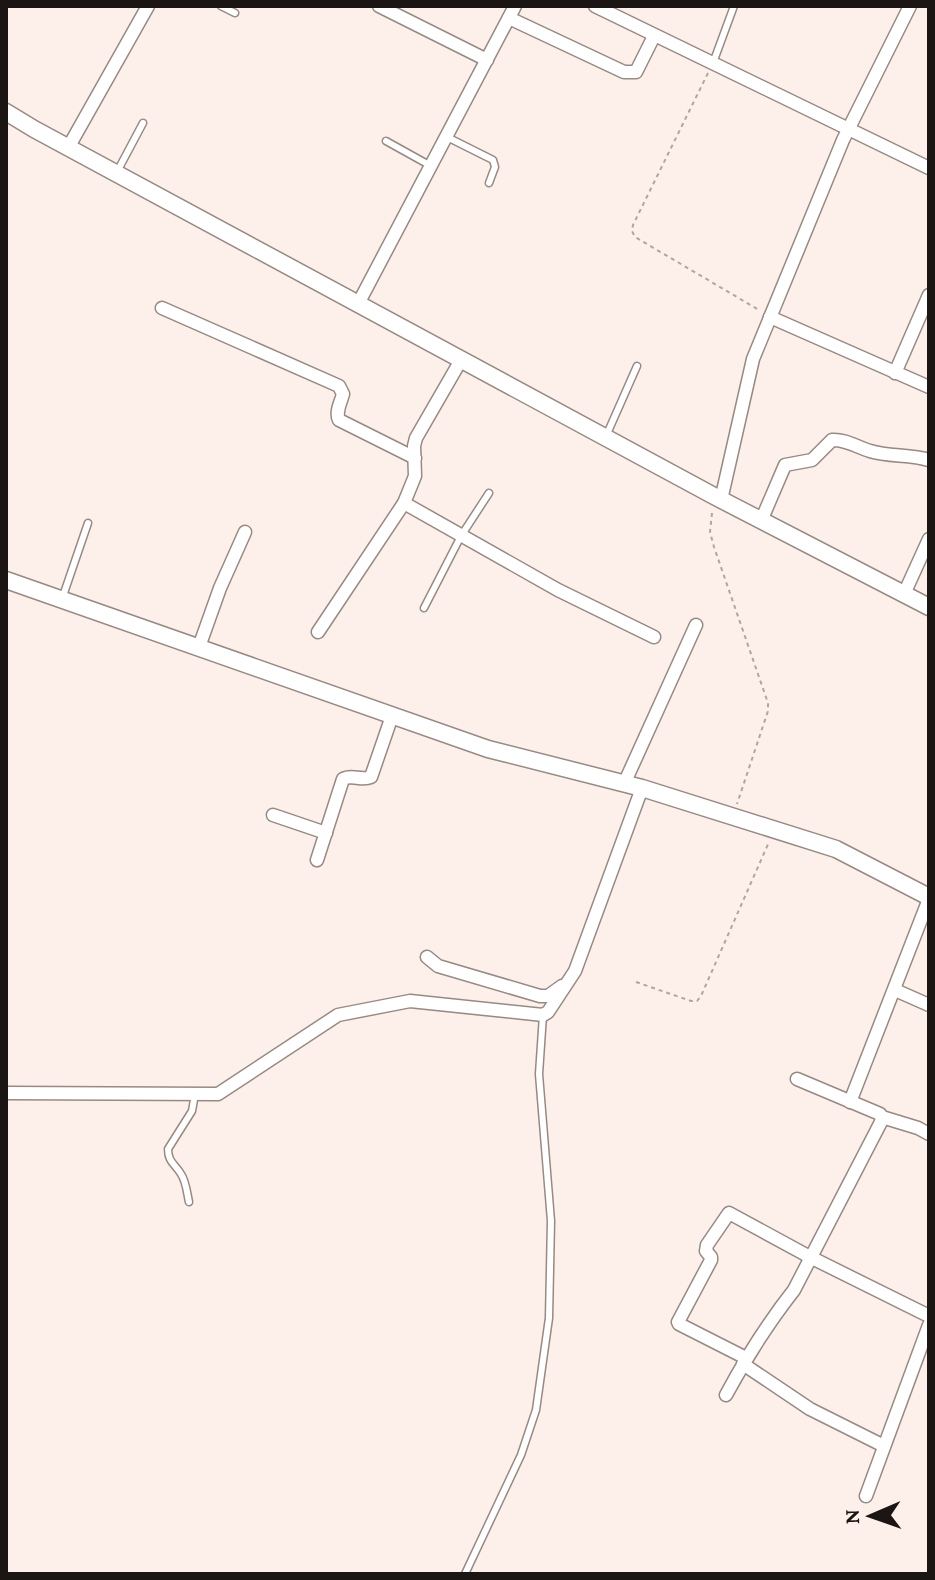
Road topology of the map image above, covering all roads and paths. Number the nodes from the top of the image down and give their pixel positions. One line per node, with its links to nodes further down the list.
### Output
1 (148, 6): 17 (street)
2 (221, 6): 8 (lane)
3 (379, 6): 10 (street)
4 (595, 6): 9 (street)
5 (734, 6): 11 (lane)
6 (910, 6): 14 (street)
7 (512, 12): 9 (street); 10 (street)
8 (235, 13)
9 (654, 36): 11 (street)
10 (487, 60): 15 (street)
11 (713, 63): 14 (street); 25 (path)
12 (6, 112): 17 (street)
13 (143, 123): 20 (lane)
14 (849, 129): 19 (street); 25 (street)
15 (446, 137): 18 (street); 21 (lane)
16 (386, 141): 18 (lane)
17 (68, 148): 20 (street)
18 (431, 166): 23 (street)
19 (929, 168)
20 (116, 174): 23 (street)
21 (489, 183)
22 (929, 295): 28 (street)
23 (358, 304): 26 (street)
24 (162, 308): 31 (street)
25 (770, 317): 28 (street); 34 (street)
26 (461, 360): 30 (street); 31 (street)
27 (637, 366): 30 (lane)
28 (895, 373): 29 (street)
29 (929, 387)
30 (605, 437): 34 (street)
31 (415, 458): 35 (street)
32 (929, 460): 36 (street)
33 (489, 493): 39 (lane)
34 (718, 498): 36 (street); 54 (path)
35 (404, 503): 39 (street); 47 (street)
36 (761, 521): 42 (street)
37 (88, 523): 43 (lane)
38 (245, 532): 49 (street)
39 (461, 536): 45 (lane); 48 (street)
40 (929, 539): 42 (street)
41 (6, 580): 43 (street)
42 (904, 594): 44 (street)
43 (62, 600): 49 (street)
44 (929, 607)
45 (424, 608)
46 (696, 625): 51 (street)
47 (318, 632)
48 (654, 637)
49 (199, 647): 50 (street)
50 (392, 716): 51 (street); 56 (street)
51 (624, 784): 52 (street)
52 (642, 788): 54 (street); 60 (street)
53 (273, 815): 56 (street)
54 (733, 816): 55 (street)
55 (775, 829): 58 (street); 61 (path)
56 (326, 833): 57 (street)
57 (317, 860)
58 (929, 898): 62 (street)
59 (427, 957): 60 (street)
60 (568, 982): 64 (street)
61 (636, 982)
62 (895, 990): 63 (street); 68 (street)
63 (929, 1005)
64 (543, 1015): 67 (street); 79 (lane)
65 (797, 1079): 68 (street)
66 (6, 1093): 67 (street)
67 (195, 1094): 71 (lane)
68 (850, 1102): 69 (street)
69 (882, 1117): 70 (street); 72 (street)
70 (929, 1134)
71 (189, 1202)
72 (810, 1257): 73 (street); 75 (street); 75 (street)
73 (929, 1316)
74 (929, 1325): 77 (street)
75 (745, 1361): 76 (street); 77 (street)
76 (726, 1395)
77 (884, 1446): 78 (street)
78 (866, 1496)
79 (465, 1574)

